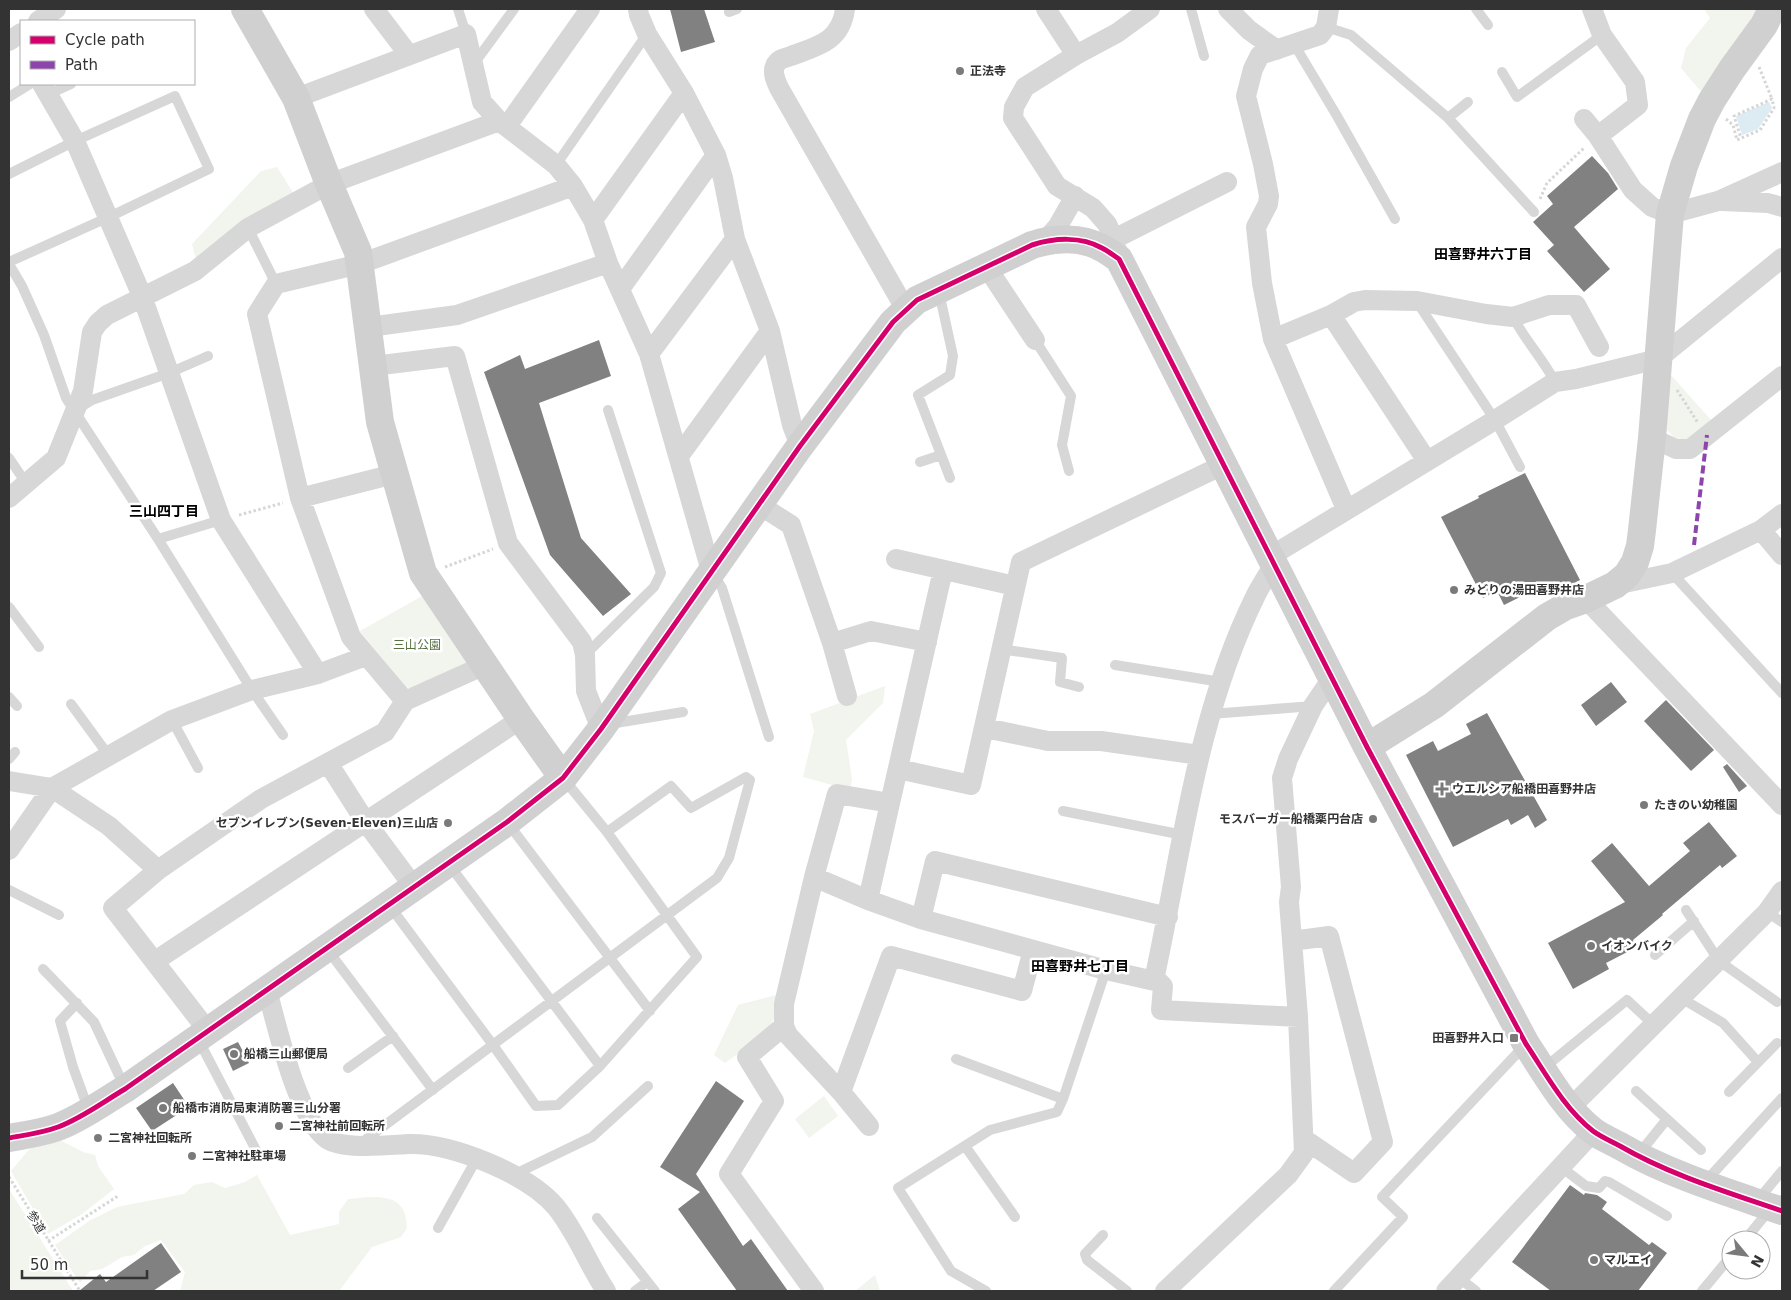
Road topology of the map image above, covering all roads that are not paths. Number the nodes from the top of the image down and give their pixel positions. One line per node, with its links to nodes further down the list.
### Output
1 (56, 9): 17 (street)
2 (245, 9): 33 (street)
3 (374, 9): 23 (street)
4 (458, 9): 19 (lane)
5 (514, 9): 26 (lane)
6 (590, 9): 37 (street)
7 (638, 9): 20 (street)
8 (845, 9): 69 (street)
9 (1046, 9): 24 (street)
10 (1150, 9): 24 (street)
11 (1191, 9): 25 (lane)
12 (1228, 9): 22 (street)
13 (1476, 9): 18 (lane)
14 (1592, 9): 21 (street)
15 (1772, 9): 51 (street)
16 (1328, 18): 22 (street); 35 (lane)
17 (40, 20)
18 (1488, 25)
19 (466, 34): 23 (street); 26 (street)
20 (647, 34): 31 (street); 41 (lane)
21 (1602, 35): 27 (lane); 38 (street)
22 (1285, 47): 53 (lane); 74 (street)
23 (409, 55): 33 (street)
24 (1076, 55): 47 (street)
25 (1204, 56)
26 (473, 65): 37 (street)
27 (1502, 72)
28 (28, 85): 32 (lane)
29 (66, 85): 30 (lane)
30 (45, 89): 39 (street)
31 (684, 93): 40 (street); 54 (street)
32 (9, 97)
33 (296, 98): 45 (street)
34 (1468, 102): 35 (lane)
35 (1448, 118): 50 (lane)
36 (1584, 119): 38 (street)
37 (503, 124): 41 (street); 45 (street)
38 (1598, 136): 51 (street)
39 (75, 141): 43 (lane); 52 (street); 52 (lane)
40 (716, 155): 56 (street); 65 (street)
41 (556, 165): 46 (street)
42 (1782, 172): 48 (street)
43 (9, 174)
44 (1227, 182): 58 (street)
45 (328, 184): 55 (street); 62 (street)
46 (573, 186): 54 (street); 62 (street)
47 (1075, 196): 57 (street); 58 (street)
48 (1718, 201): 49 (street); 51 (street)
49 (1782, 207)
50 (1534, 212)
51 (1670, 214): 79 (street)
52 (109, 217): 60 (lane); 67 (street)
53 (1395, 219)
54 (593, 220): 61 (street)
55 (248, 228): 64 (lane); 67 (street)
56 (735, 239): 73 (street); 77 (street)
57 (1045, 241): 58 (street); 63 (street)
58 (1116, 249): 94 (street)
59 (1782, 258): 79 (street)
60 (9, 263): 85 (lane)
61 (608, 263): 65 (street); 72 (street)
62 (360, 264): 64 (street); 72 (street)
63 (986, 266): 66 (street); 75 (street)
64 (276, 284): 101 (street)
65 (620, 289): 77 (street)
66 (938, 289): 69 (street); 89 (lane)
67 (142, 296): 81 (street); 85 (street)
68 (1417, 301): 70 (street); 71 (street); 86 (lane)
69 (906, 310): 88 (street)
70 (1332, 316): 74 (street); 92 (street)
71 (1512, 317): 76 (street); 83 (lane)
72 (369, 327): 80 (street)
73 (770, 331): 88 (street); 90 (street)
74 (1273, 338): 103 (street)
75 (1035, 340): 96 (lane)
76 (1599, 347)
77 (649, 354): 90 (street)
78 (208, 356): 81 (lane)
79 (1658, 359): 83 (street); 87 (street)
80 (373, 366): 97 (street); 122 (street)
81 (169, 373): 85 (lane); 105 (street)
82 (1782, 376): 87 (street)
83 (1555, 382): 86 (street)
84 (608, 410): 122 (lane)
85 (74, 411): 99 (street); 107 (lane)
86 (1495, 420): 92 (street); 95 (lane)
87 (1652, 438): 114 (street)
88 (800, 446): 102 (street)
89 (941, 455): 93 (lane); 98 (lane)
90 (679, 456): 112 (street)
91 (9, 458): 99 (lane)
92 (1427, 461): 103 (street)
93 (920, 462)
94 (1223, 465): 110 (street); 115 (street)
95 (1520, 466)
96 (1069, 472)
97 (394, 474): 101 (street); 124 (street)
98 (950, 478)
99 (26, 483): 100 (street)
100 (9, 498)
101 (300, 498): 123 (street)
102 (758, 504): 112 (street); 118 (street)
103 (1346, 509): 110 (street)
104 (1782, 514): 106 (street)
105 (221, 520): 107 (lane); 126 (street)
106 (1761, 530): 108 (street); 113 (street)
107 (158, 539): 130 (lane)
108 (1782, 555)
109 (896, 559): 111 (street)
110 (1272, 560): 127 (street); 128 (street)
111 (943, 570): 115 (street); 119 (street)
112 (711, 571): 142 (street); 145 (lane)
113 (1672, 572): 114 (street); 131 (lane)
114 (1615, 585): 116 (street)
115 (1015, 586): 121 (street)
116 (1586, 599): 146 (street); 156 (street)
117 (9, 607): 120 (lane)
118 (832, 642): 119 (street); 132 (street)
119 (927, 642): 151 (street)
120 (40, 647)
121 (1000, 649): 129 (lane); 143 (street)
122 (585, 655): 142 (street)
123 (366, 656): 126 (street); 134 (street)
124 (485, 664): 134 (street); 140 (street)
125 (1115, 665): 128 (lane)
126 (318, 674): 130 (street)
127 (1332, 678): 137 (street); 146 (street)
128 (1220, 682): 139 (street)
129 (1079, 687)
130 (252, 690): 141 (street); 144 (lane)
131 (1782, 693)
132 (847, 696)
133 (9, 697): 136 (lane)
134 (405, 701): 149 (street)
135 (71, 704): 148 (lane)
136 (17, 706)
137 (1313, 706): 139 (lane); 178 (street)
138 (683, 712): 142 (lane)
139 (1212, 714): 147 (street)
140 (521, 719): 152 (street); 158 (street)
141 (172, 720): 148 (street); 150 (lane)
142 (603, 727): 152 (street)
143 (985, 728): 147 (street); 151 (street)
144 (283, 735)
145 (770, 737)
146 (1367, 746): 200 (street)
147 (1199, 754): 161 (street)
148 (109, 756): 154 (street)
149 (328, 763): 158 (street); 164 (street)
150 (198, 768)
151 (898, 769): 155 (street)
152 (563, 778): 159 (street); 160 (lane)
153 (9, 781): 154 (street)
154 (52, 788): 162 (street); 164 (street)
155 (890, 803): 165 (street); 169 (street)
156 (1782, 805)
157 (1063, 811): 161 (lane)
158 (365, 821): 166 (street); 183 (street)
159 (507, 822): 163 (street); 182 (lane)
160 (607, 832): 173 (lane); 173 (lane)
161 (1183, 835): 174 (street)
162 (9, 850)
163 (448, 864): 166 (street); 190 (lane)
164 (158, 870): 183 (street)
165 (814, 877): 169 (street); 196 (street)
166 (414, 887): 170 (street)
167 (9, 890): 172 (lane)
168 (1782, 890): 175 (street)
169 (868, 900): 176 (street)
170 (389, 905): 179 (street); 201 (lane)
171 (1686, 910): 177 (lane)
172 (59, 915)
173 (668, 915): 182 (lane); 193 (lane)
174 (1168, 917): 176 (street); 187 (street)
175 (1774, 917): 184 (street)
176 (920, 919): 180 (street)
177 (1694, 921): 181 (lane); 184 (lane)
178 (1292, 940): 194 (street); 221 (street)
179 (326, 948): 188 (street); 198 (lane)
180 (1033, 950): 186 (street); 211 (street)
181 (1655, 955)
182 (609, 958): 190 (lane); 193 (lane)
183 (155, 961): 197 (street)
184 (1719, 961): 189 (street); 191 (lane)
185 (43, 969): 192 (lane)
186 (1106, 970): 187 (street); 214 (lane)
187 (1154, 980): 194 (street)
188 (267, 990): 197 (street); 222 (street)
189 (1681, 998): 195 (street); 203 (lane)
190 (552, 1001): 201 (lane); 204 (lane)
191 (1777, 1002)
192 (77, 1004): 208 (lane); 216 (lane)
193 (650, 1011): 204 (lane)
194 (1298, 1018): 221 (street)
195 (1654, 1025): 206 (lane); 215 (street)
196 (784, 1026): 211 (street); 245 (street)
197 (203, 1035): 208 (street); 225 (lane)
198 (393, 1036): 205 (lane); 209 (lane)
199 (1777, 1043): 203 (lane)
200 (1526, 1044): 206 (street); 249 (lane)
201 (493, 1045): 204 (lane); 209 (lane)
202 (956, 1059): 214 (lane)
203 (1758, 1062): 212 (lane)
204 (600, 1066)
205 (348, 1068)
206 (1542, 1069): 215 (street)
207 (648, 1086): 230 (lane)
208 (125, 1088): 216 (street)
209 (433, 1090): 222 (lane)
210 (1636, 1091): 217 (lane)
211 (841, 1092): 218 (street)
212 (1728, 1092)
213 (1782, 1098): 231 (lane)
214 (1063, 1099): 223 (lane)
215 (1570, 1108): 219 (street)
216 (89, 1112): 220 (street)
217 (1667, 1119): 224 (lane); 226 (lane)
218 (869, 1126)
219 (1594, 1131): 226 (street); 228 (street)
220 (9, 1138)
221 (1304, 1139): 248 (street)
222 (358, 1145): 227 (street)
223 (965, 1146): 233 (lane); 246 (lane)
224 (1701, 1150)
225 (256, 1152)
226 (1638, 1156): 231 (street)
227 (477, 1158): 230 (street); 236 (lane)
228 (1561, 1167): 234 (lane); 241 (street)
229 (1782, 1171): 232 (lane)
230 (513, 1175): 242 (street)
231 (1703, 1183): 232 (street)
232 (1770, 1207): 237 (lane)
233 (1015, 1216)
234 (1667, 1216)
235 (597, 1218): 240 (lane)
236 (438, 1228)
237 (1753, 1230)
238 (1103, 1235): 247 (lane)
239 (1721, 1268): 251 (lane)
240 (647, 1282): 243 (lane); 244 (lane)
241 (1452, 1285): 250 (lane)
242 (606, 1291)
243 (635, 1291)
244 (655, 1291)
245 (814, 1291)
246 (986, 1291)
247 (1127, 1291)
248 (1165, 1291)
249 (1334, 1291)
250 (1476, 1291)
251 (1702, 1291)

